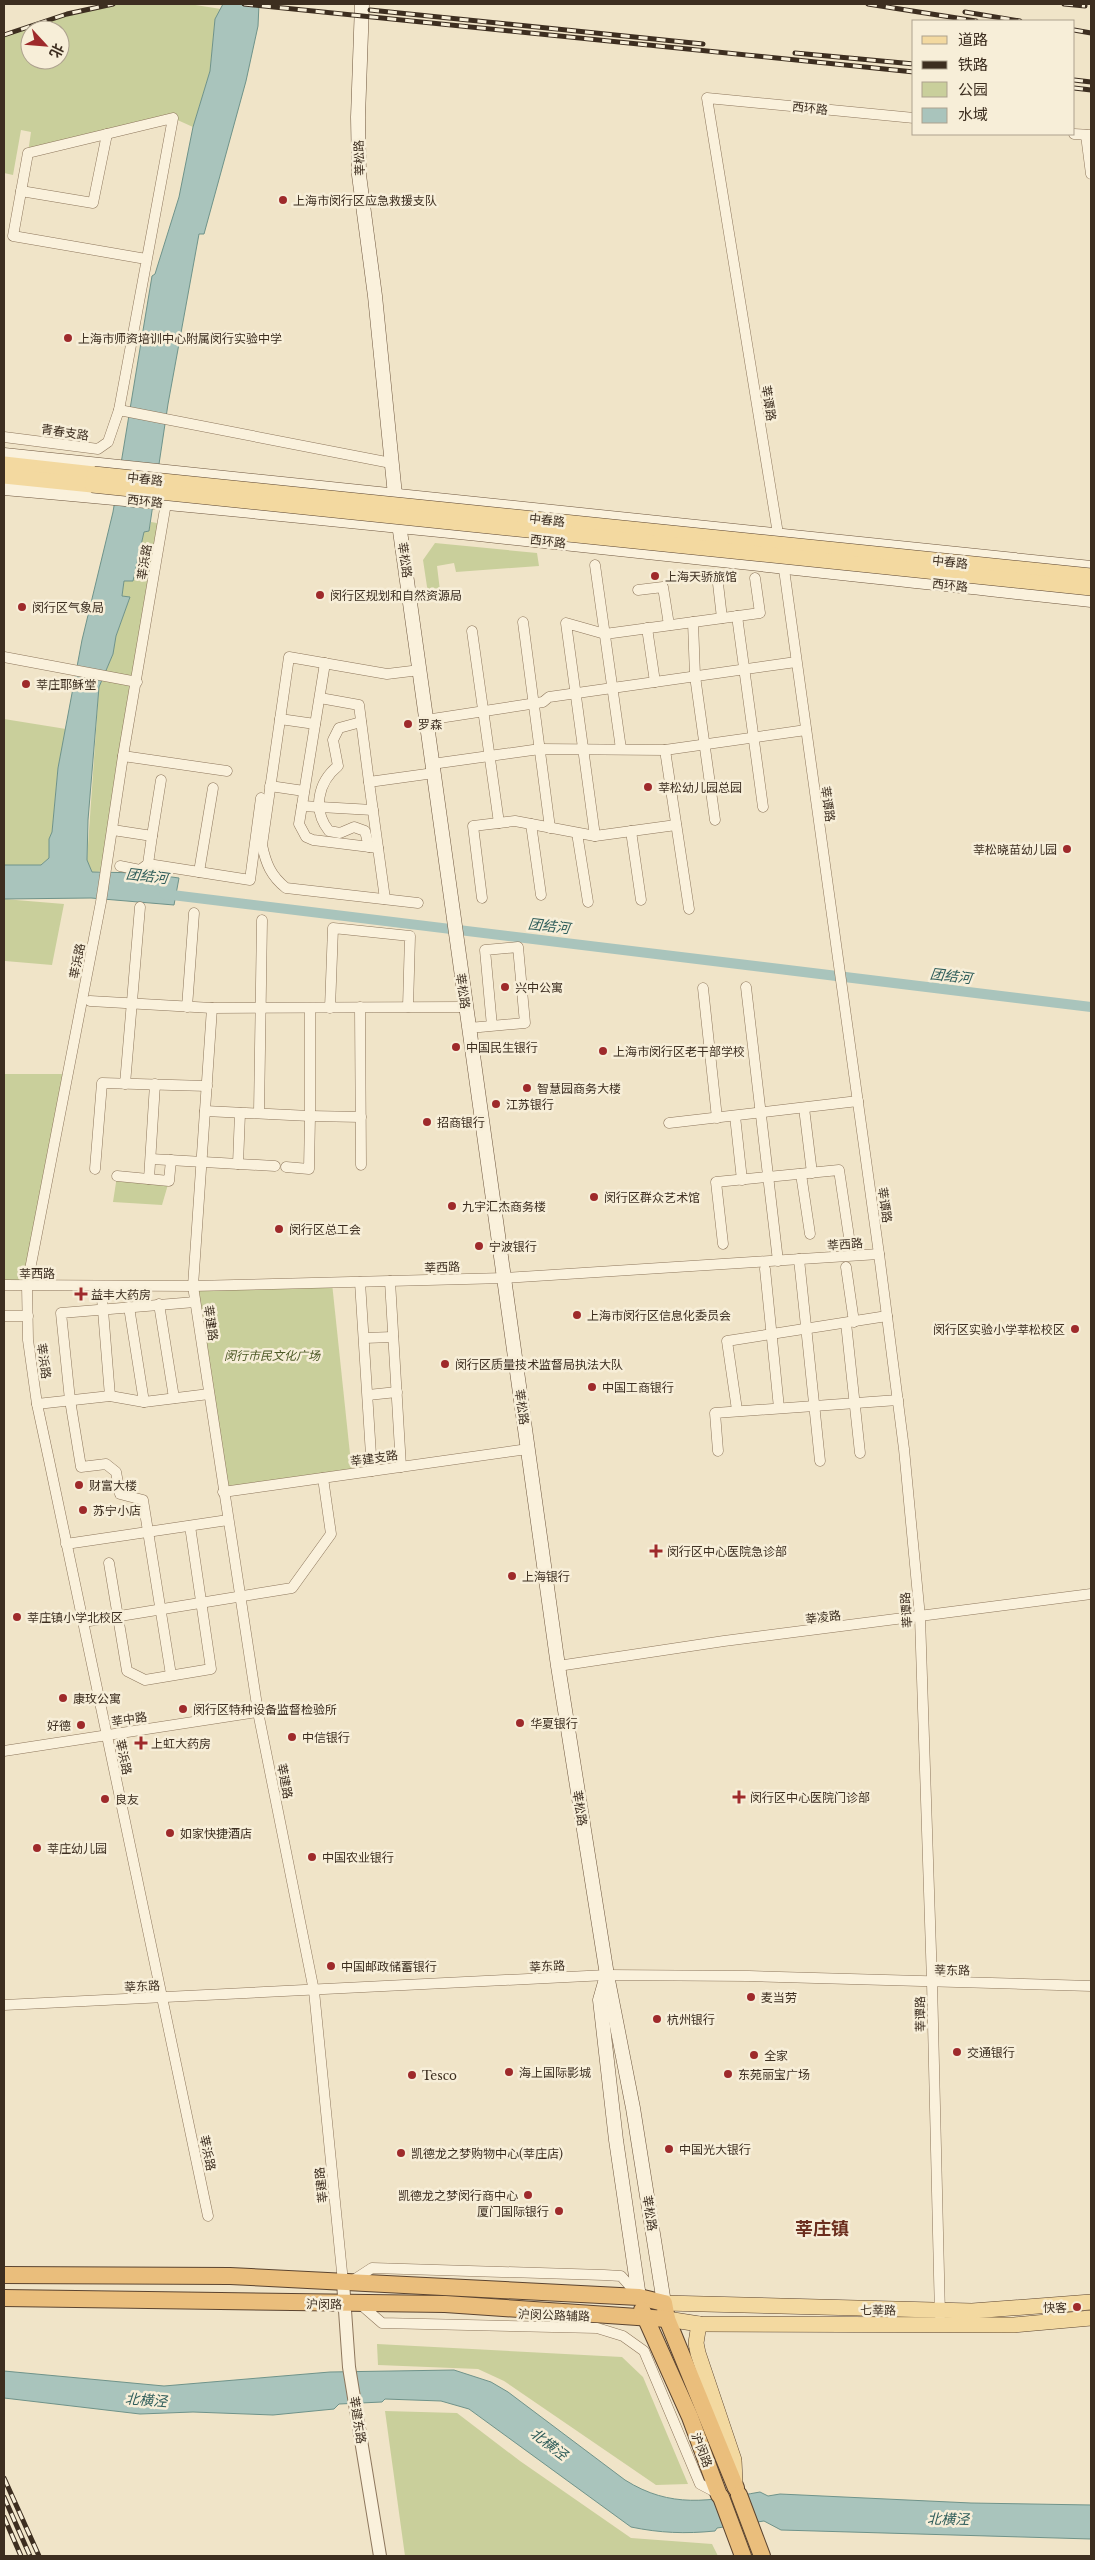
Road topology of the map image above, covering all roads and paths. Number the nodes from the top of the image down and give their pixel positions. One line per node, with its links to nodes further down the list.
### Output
1 (362, 4): 13 (main road, 莘松路)
2 (707, 98): 3 (street, 西环路); 21 (street, 莘谭路)
3 (912, 118)
4 (107, 134): 8 (street); 8 (street); 9 (street, 青春支路)
5 (1075, 134): 6 (street)
6 (1089, 135): 7 (street)
7 (1091, 174)
8 (21, 191): 9 (street)
9 (146, 259): 10 (street, 青春支路)
10 (123, 411): 11 (street, 青春支路); 13 (street)
11 (4, 437)
12 (4, 455): 18 (main road)
13 (391, 463): 18 (main road, 莘松路)
14 (4, 464): 16 (main road, 中春路)
15 (4, 476): 16 (main road, 中春路)
16 (95, 485): 17 (main road, 西环路); 19 (main road, 西环路); 26 (main road, 中春路, bridge); 28 (main road, 中春路, bridge)
17 (4, 488)
18 (396, 495): 20 (main road, 莘松路); 21 (main road)
19 (163, 502): 20 (main road, 西环路); 45 (street, 莘浜路)
20 (400, 524): 23 (main road, 西环路); 43 (main road, 莘松路)
21 (778, 535): 23 (street, 莘谭路); 24 (main road)
22 (595, 565): 38 (street)
23 (783, 567): 30 (main road, 西环路); 40 (street, 莘谭路)
24 (1091, 568)
25 (717, 575): 32 (street)
26 (1091, 576)
27 (755, 578): 31 (street)
28 (1091, 588)
29 (638, 590): 35 (street)
30 (1091, 600)
31 (737, 616): 32 (street); 42 (street)
32 (722, 618): 34 (street)
33 (523, 622): 50 (street)
34 (693, 622): 35 (street); 44 (street)
35 (669, 625): 36 (street)
36 (647, 628): 38 (street); 46 (street)
37 (472, 630): 51 (street)
38 (605, 634): 47 (street); 48 (street)
39 (4, 657): 45 (street)
40 (796, 662): 42 (street); 56 (street, 莘谭路)
41 (325, 663): 43 (street); 49 (street); 52 (street)
42 (744, 669): 44 (street); 57 (street)
43 (420, 670): 53 (main road, 莘松路)
44 (695, 676): 46 (street); 58 (street)
45 (137, 682): 63 (street, 莘浜路)
46 (655, 682): 47 (street)
47 (612, 688): 48 (street); 61 (street)
48 (576, 693): 50 (street); 60 (street)
49 (320, 698): 54 (street); 55 (street)
50 (534, 704): 51 (street); 59 (street)
51 (483, 711): 53 (street); 64 (street)
52 (280, 719): 55 (street); 69 (street)
53 (426, 720): 65 (main road, 莘松路)
54 (361, 722): 68 (street); 74 (street)
55 (315, 724): 71 (street)
56 (806, 730): 57 (street); 118 (street, 莘谭路)
57 (754, 737): 58 (street); 75 (street)
58 (705, 744): 62 (street); 77 (street)
59 (540, 749): 60 (street); 64 (street); 81 (street)
60 (584, 749): 61 (street); 86 (street)
61 (621, 749): 62 (street)
62 (665, 750): 80 (street)
63 (123, 756): 66 (street); 82 (street, 莘浜路)
64 (489, 756): 65 (street); 78 (street)
65 (433, 768): 68 (street); 105 (main road, 莘松路)
66 (227, 771)
67 (161, 780): 85 (street)
68 (369, 782): 76 (street)
69 (270, 786): 71 (street); 93 (street)
70 (213, 788): 90 (street)
71 (304, 792): 73 (street)
72 (261, 798): 90 (street)
73 (302, 806): 74 (street); 87 (street)
74 (318, 807): 76 (street); 87 (street)
75 (763, 807)
76 (373, 810): 87 (street)
77 (715, 820)
78 (499, 823): 79 (street); 92 (street)
79 (532, 824): 81 (street); 91 (street)
80 (676, 825): 83 (street); 98 (street)
81 (550, 828): 84 (street)
82 (113, 830): 85 (street); 154 (street, 莘浜路)
83 (631, 831): 86 (street); 94 (street)
84 (577, 833): 86 (street); 95 (street)
85 (152, 836): 88 (street)
86 (596, 836)
87 (373, 847): 93 (street)
88 (148, 864): 89 (street); 90 (street)
89 (120, 866)
90 (199, 872)
91 (541, 894)
92 (482, 898)
93 (385, 899): 96 (street)
94 (641, 900)
95 (588, 902)
96 (418, 903)
97 (140, 907): 104 (street)
98 (689, 909)
99 (194, 913): 106 (street)
100 (262, 920): 110 (street)
101 (746, 987): 123 (street)
102 (703, 988): 127 (street)
103 (90, 1001): 104 (street)
104 (130, 1004): 106 (street); 115 (street)
105 (466, 1006): 108 (street); 114 (main road, 莘松路)
106 (187, 1007): 109 (street)
107 (360, 1007): 108 (street); 112 (street); 126 (street)
108 (408, 1007): 112 (street)
109 (212, 1008): 110 (street); 117 (street, 莘建路)
110 (262, 1008): 111 (street); 122 (street)
111 (310, 1008): 112 (street); 124 (street)
112 (330, 1008)
113 (492, 1026): 113 (street); 114 (street)
114 (469, 1028): 150 (main road, 莘松路)
115 (125, 1084): 116 (street); 136 (street)
116 (156, 1084): 117 (street); 129 (street)
117 (207, 1086): 120 (street, 莘建路)
118 (858, 1101): 119 (street); 145 (street, 莘谭路)
119 (804, 1108): 123 (street); 137 (street)
120 (205, 1111): 121 (street); 131 (street, 莘建路)
121 (240, 1113): 122 (street); 132 (street)
122 (259, 1113): 124 (street)
123 (761, 1113): 125 (street); 139 (street)
124 (310, 1116): 126 (street); 135 (street)
125 (735, 1116): 127 (street); 141 (street)
126 (361, 1117): 133 (street)
127 (717, 1118): 128 (street)
128 (669, 1123)
129 (151, 1158): 130 (street); 140 (street)
130 (171, 1160): 131 (street); 140 (street)
131 (202, 1162): 132 (street); 156 (street, 莘建路)
132 (238, 1164): 134 (street)
133 (361, 1165)
134 (275, 1166)
135 (286, 1167)
136 (95, 1169)
137 (807, 1173): 139 (street); 142 (street); 143 (street)
138 (117, 1176): 140 (street)
139 (768, 1177): 141 (street); 147 (street)
140 (149, 1179)
141 (742, 1180): 144 (street)
142 (810, 1234)
143 (849, 1237)
144 (723, 1244)
145 (879, 1254): 146 (street, 莘西路); 163 (street, 莘谭路)
146 (799, 1259): 147 (street, 莘西路); 165 (street)
147 (778, 1261): 150 (street, 莘西路)
148 (846, 1267): 164 (street)
149 (765, 1269): 166 (street)
150 (505, 1278): 151 (street, 莘西路); 182 (main road, 莘松路)
151 (390, 1281): 152 (street, 莘西路); 167 (street)
152 (360, 1282): 156 (street, 莘西路); 168 (street)
153 (4, 1285): 154 (street, 莘西路)
154 (27, 1285): 155 (street, 莘西路); 162 (street, 莘浜路)
155 (101, 1286): 156 (street, 莘西路); 160 (street)
156 (193, 1286): 157 (street, 莘建路)
157 (195, 1302): 158 (street); 170 (street, 莘建路)
158 (159, 1304): 159 (street); 173 (street)
159 (129, 1307): 160 (street); 176 (street)
160 (103, 1309): 172 (street); 174 (street)
161 (4, 1316): 162 (street)
162 (28, 1316): 178 (street, 莘浜路)
163 (887, 1316): 164 (street); 175 (street, 莘谭路)
164 (850, 1322): 165 (street); 177 (street)
165 (806, 1329): 166 (street); 179 (street)
166 (772, 1334): 180 (street); 181 (street)
167 (393, 1336): 168 (street); 169 (street)
168 (364, 1338): 171 (street)
169 (397, 1392): 171 (street); 186 (street)
170 (209, 1394): 173 (street); 189 (street, 莘建路)
171 (368, 1395): 187 (street)
172 (110, 1396): 174 (street); 176 (street)
173 (174, 1398): 176 (street)
174 (70, 1400): 178 (street); 192 (street)
175 (898, 1400): 177 (street); 200 (street, 莘谭路)
176 (144, 1402)
177 (854, 1403): 179 (street); 184 (street)
178 (37, 1404): 193 (street, 莘浜路)
179 (814, 1406): 180 (street); 185 (street)
180 (778, 1408): 181 (street)
181 (737, 1410): 183 (street)
182 (528, 1449): 186 (street, 莘建支路); 202 (main road, 莘松路)
183 (718, 1451)
184 (860, 1453)
185 (820, 1462)
186 (402, 1466): 187 (street, 莘建支路)
187 (372, 1471): 188 (street, 莘建支路)
188 (323, 1478): 189 (street, 莘建支路); 196 (street)
189 (223, 1492): 190 (street, 莘建路)
190 (228, 1520): 191 (street); 196 (street, 莘建路)
191 (190, 1526): 192 (street); 197 (street)
192 (147, 1532): 193 (street); 198 (street)
193 (66, 1544): 201 (street, 莘浜路)
194 (109, 1564): 199 (street)
195 (1091, 1594): 200 (street, 莘凌路)
196 (240, 1596): 197 (street); 204 (street, 莘建路)
197 (201, 1602): 198 (street); 203 (street)
198 (160, 1609): 199 (street); 203 (street)
199 (118, 1616): 201 (street); 203 (street)
200 (920, 1617): 202 (street, 莘凌路); 208 (street, 莘谭路)
201 (83, 1622): 205 (street, 莘浜路)
202 (558, 1666): 207 (main road, 莘松路)
203 (171, 1675)
204 (258, 1712): 205 (street, 莘中路); 210 (street, 莘建路)
205 (107, 1736): 206 (street, 莘中路); 211 (street, 莘浜路)
206 (4, 1751)
207 (607, 1976): 208 (street, 莘东路); 210 (street, 莘东路); 216 (main road, 莘松路); 220 (main road, 莘松路)
208 (932, 1982): 209 (street, 莘东路); 221 (street, 莘谭路)
209 (1091, 1986)
210 (314, 1991): 211 (street, 莘东路); 215 (street, 莘建路)
211 (163, 1998): 212 (street, 莘东路); 213 (street, 莘浜路)
212 (4, 2005)
213 (208, 2216)
214 (4, 2275): 215 (highway, 沪闵路)
215 (347, 2282): 216 (highway, 沪闵路); 219 (street, 莘建东路)
216 (640, 2297): 220 (highway, 沪闵路); 222 (highway, 沪闵路)
217 (4, 2298): 219 (highway, 沪闵路)
218 (1091, 2302): 221 (main road, 七莘路)
219 (352, 2304): 222 (highway, 沪闵路); 226 (street, 沪闵公路辅路); 229 (street, 莘建东路)
220 (665, 2311): 221 (main road, 七莘路); 222 (highway, 沪闵路); 224 (main road, 七莘路); 225 (highway, 沪闵路)
221 (940, 2317): 223 (main road, 七莘路); 224 (main road, 七莘路)
222 (644, 2318): 226 (highway, 沪闵路)
223 (1091, 2318)
224 (698, 2324): 225 (main road)
225 (737, 2491): 227 (highway, 沪闵路)
226 (720, 2496): 228 (highway, 沪闵路)
227 (760, 2550)
228 (741, 2552)
229 (380, 2556)

